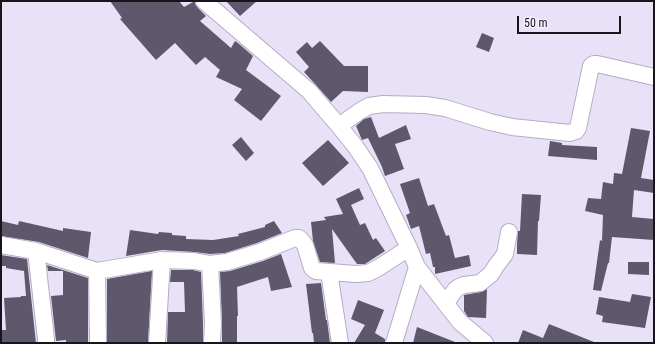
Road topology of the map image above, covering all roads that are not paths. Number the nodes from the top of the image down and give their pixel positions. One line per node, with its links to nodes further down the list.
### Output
1 (204, 1): 3 (street)
2 (654, 77): 3 (street)
3 (339, 126): 6 (street)
4 (509, 232): 13 (street)
5 (1, 245): 7 (street)
6 (409, 248): 10 (street); 12 (street)
7 (36, 251): 11 (street); 14 (street)
8 (162, 260): 9 (street); 11 (street); 16 (street)
9 (210, 264): 12 (street); 17 (street)
10 (417, 267): 13 (street); 19 (street)
11 (97, 271): 15 (street)
12 (329, 272): 18 (street)
13 (446, 303): 20 (street)
14 (50, 342)
15 (98, 343)
16 (157, 343)
17 (212, 343)
18 (340, 343)
19 (394, 343)
20 (485, 343)

